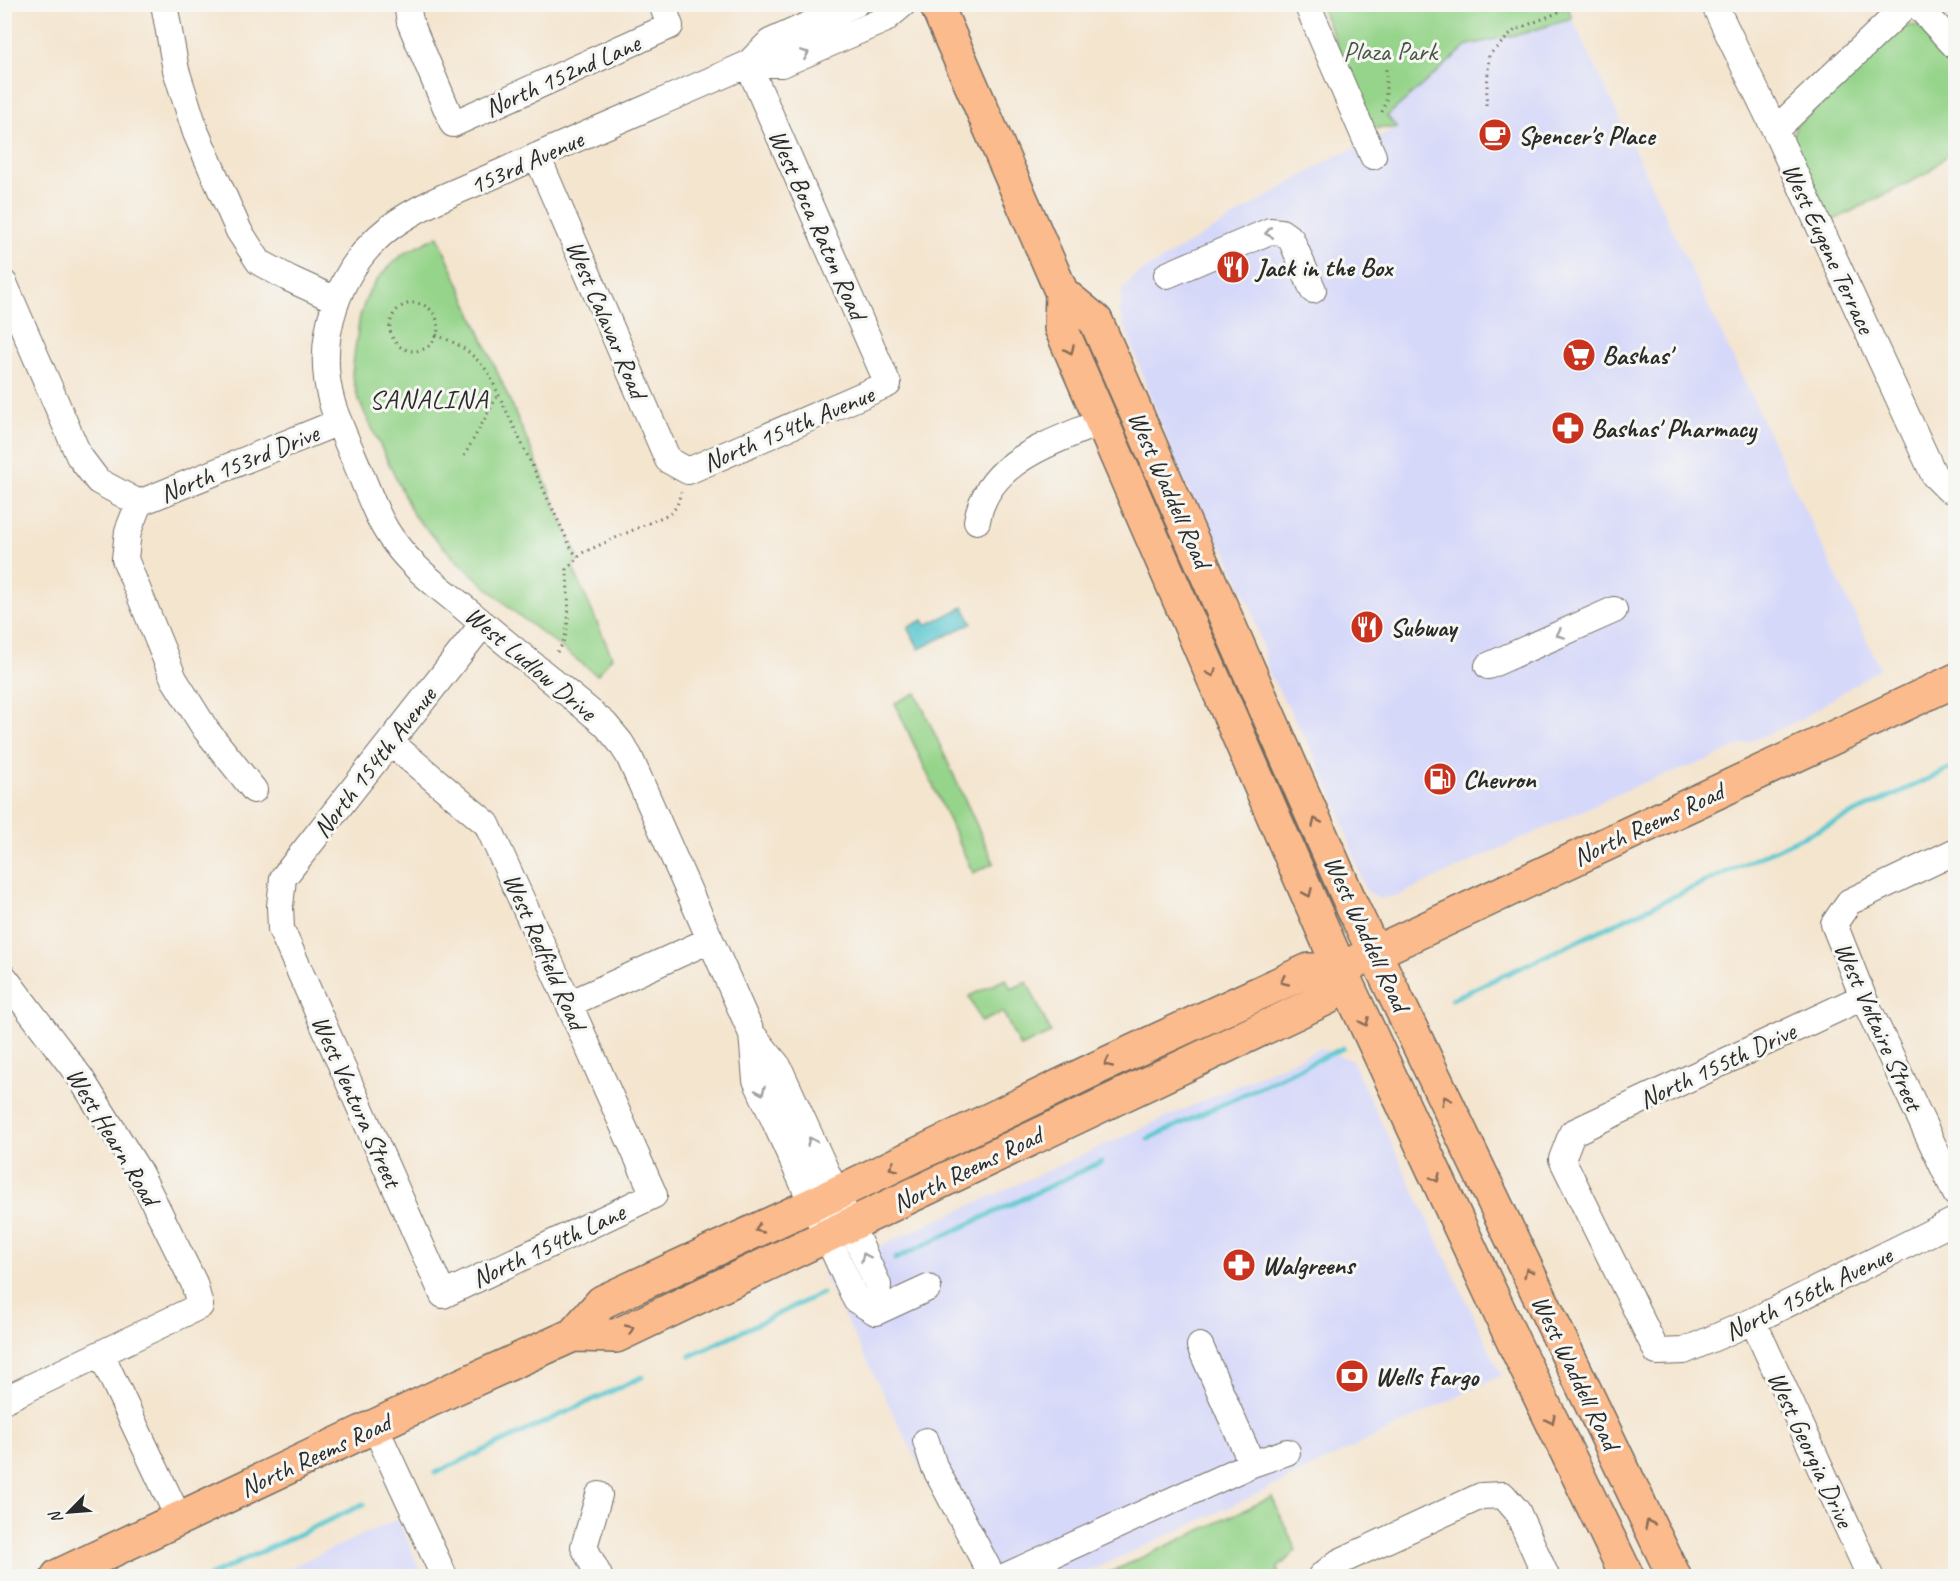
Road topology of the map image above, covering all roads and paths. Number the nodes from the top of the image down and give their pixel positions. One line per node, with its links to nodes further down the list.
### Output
1 (164, 4): 24 (street)
2 (407, 4): 11 (street, North 152nd Lane)
3 (855, 4): 13 (street, 153rd Avenue)
4 (903, 4): 13 (street, 153rd Avenue, one-way to 4)
5 (936, 4): 23 (main road, West Waddell Road)
6 (1307, 4): 19 (street)
7 (1573, 4): 15 (path)
8 (1714, 4): 17 (street, West Eugene Terrace)
9 (1908, 4): 17 (street)
10 (1916, 4): 12 (street)
11 (666, 15)
12 (1956, 47)
13 (748, 64): 18 (street, 153rd Avenue); 26 (street, West Boca Raton Road)
14 (1386, 67): 16 (path)
15 (1486, 105)
16 (1382, 112)
17 (1775, 130): 32 (street, West Eugene Terrace)
18 (537, 156): 24 (street, 153rd Avenue); 31 (street, West Calavar Road)
19 (1373, 156)
20 (1167, 275): 22 (street, one-way to 20)
21 (4, 283): 33 (street)
22 (1313, 290)
23 (1062, 293): 28 (main road, West Waddell Road, one-way to 28); 38 (main road, West Waddell Road)
24 (336, 300): 29 (street, West Ludlow Drive)
25 (436, 335): 25 (path); 27 (path)
26 (888, 384): 31 (street, North 154th Avenue)
27 (498, 394): 30 (path); 35 (path)
28 (1102, 421): 34 (street); 38 (main road); 48 (main road, West Waddell Road, one-way to 48)
29 (339, 422): 33 (street, North 153rd Drive); 37 (street, West Ludlow Drive)
30 (464, 456)
31 (688, 471): 35 (path)
32 (1952, 489)
33 (140, 503): 43 (street)
34 (977, 521)
35 (578, 557): 39 (path)
36 (1614, 610): 40 (street, one-way to 40)
37 (483, 624): 42 (street, North 154th Avenue); 46 (street, West Ludlow Drive)
38 (1229, 624): 47 (main road, West Waddell Road, one-way to 38)
39 (557, 652)
40 (1488, 666)
41 (1956, 680): 47 (main road, North Reems Road)
42 (390, 742): 45 (street, North 154th Avenue); 51 (street, West Redfield Road)
43 (254, 790)
44 (1956, 851): 50 (street, West Voltaire Street)
45 (280, 906): 58 (street, West Ventura Street)
46 (710, 940): 51 (street); 54 (street, West Ludlow Drive)
47 (1375, 951): 48 (main road, North Reems Road); 68 (main road, West Waddell Road, one-way to 47)
48 (1340, 969): 54 (main road, North Reems Road, one-way to 54); 56 (main road, North Reems Road); 61 (main road, West Waddell Road, one-way to 61)
49 (4, 977): 64 (street, West Hearn Road)
50 (1863, 997): 52 (street, West Voltaire Street); 63 (street, North 155th Drive)
51 (569, 1004): 53 (street, West Redfield Road)
52 (1956, 1194)
53 (654, 1195): 58 (street, North 154th Lane)
54 (824, 1199): 56 (street, West Ludlow Drive); 60 (main road, North Reems Road, one-way to 60)
55 (1956, 1220): 59 (street, North 156th Avenue)
56 (838, 1231): 57 (street, West Ludlow Drive); 60 (main road, North Reems Road, one-way to 56)
57 (928, 1288)
58 (443, 1295)
59 (1753, 1321): 63 (street, North 156th Avenue); 82 (street, West Georgia Drive)
60 (573, 1335): 66 (main road, North Reems Road)
61 (1514, 1343): 68 (main road); 80 (main road, West Waddell Road, one-way to 80)
62 (1200, 1346): 70 (street)
63 (1656, 1352)
64 (101, 1354): 65 (street); 72 (street)
65 (4, 1400)
66 (375, 1427): 72 (main road, North Reems Road); 74 (street)
67 (926, 1441): 76 (street)
68 (1609, 1442): 81 (main road, West Waddell Road, one-way to 68)
69 (1287, 1452): 70 (street)
70 (1252, 1464): 77 (street)
71 (599, 1495): 75 (street)
72 (178, 1519): 73 (main road, North Reems Road)
73 (58, 1576)
74 (444, 1576)
75 (598, 1576)
76 (992, 1576)
77 (1006, 1576)
78 (1321, 1576): 79 (street)
79 (1546, 1576)
80 (1627, 1576)
81 (1674, 1576)
82 (1870, 1576)

